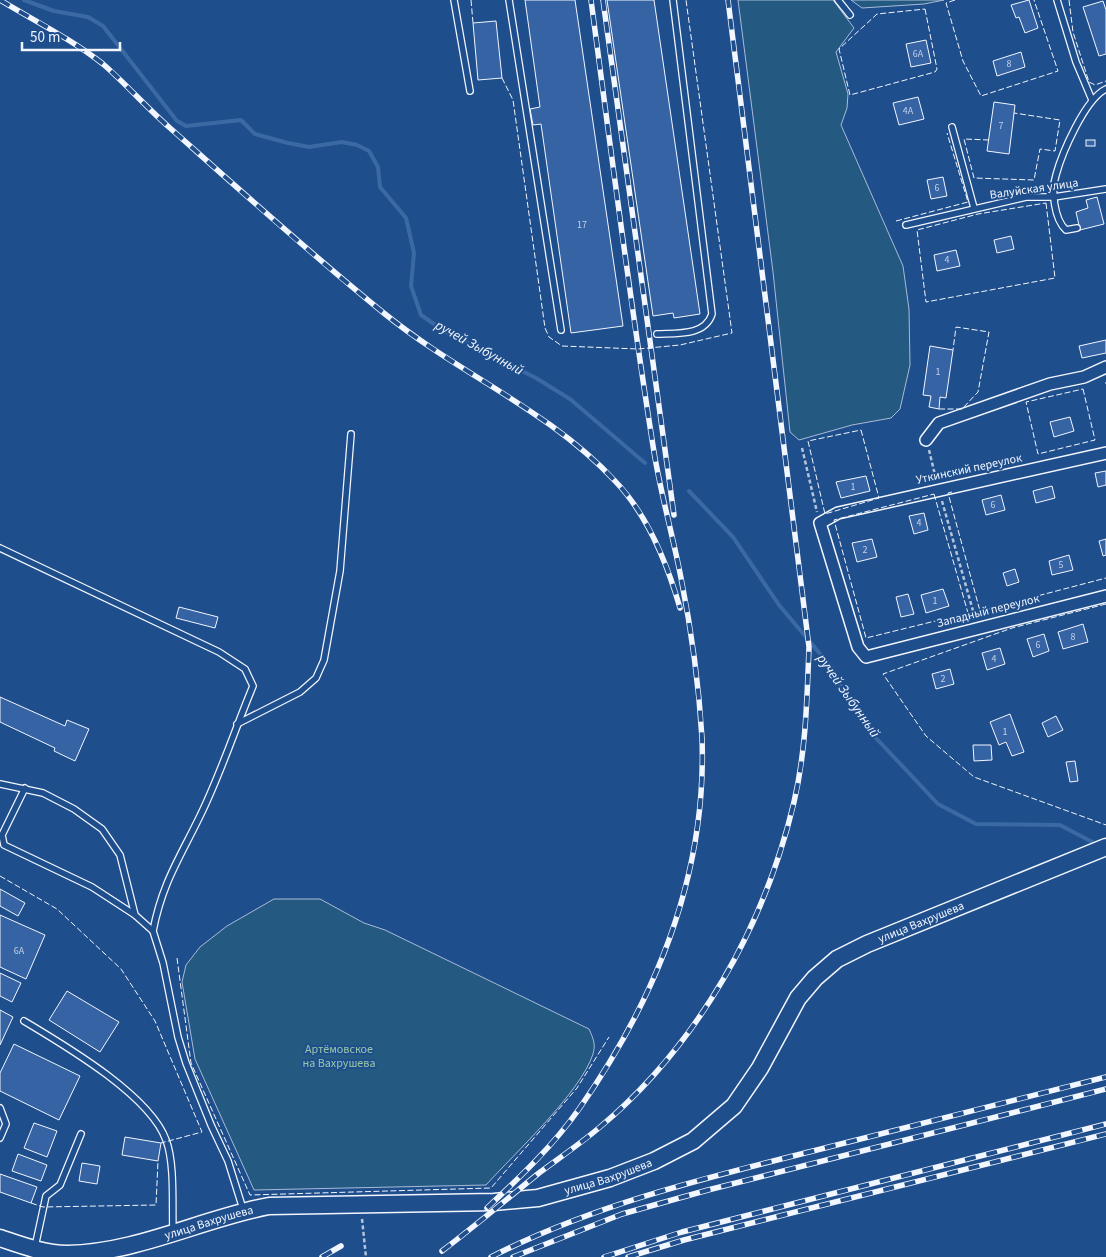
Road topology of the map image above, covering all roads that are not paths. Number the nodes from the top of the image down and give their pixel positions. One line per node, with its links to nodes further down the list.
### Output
1 (454, 0): 8 (lane)
2 (509, 0): 16 (lane)
3 (672, 0): 17 (lane)
4 (838, 0): 6 (lane)
5 (1057, 0): 9 (lane)
6 (850, 15)
7 (1106, 89): 9 (lane)
8 (470, 91)
9 (1092, 100): 12 (lane)
10 (952, 127): 13 (lane)
11 (1105, 192): 12 (lane, Валуйская улица)
12 (1054, 198): 13 (lane, Валуйская улица); 15 (lane)
13 (974, 208): 14 (lane, Валуйская улица)
14 (906, 225)
15 (1076, 228)
16 (561, 330)
17 (657, 334)
18 (1106, 367): 20 (street)
19 (351, 434): 25 (lane)
20 (926, 440)
21 (1106, 453): 24 (street, Уткинский переулок)
22 (0, 548): 25 (lane)
23 (1106, 596): 24 (street, Западный переулок)
24 (877, 655)
25 (237, 724): 30 (lane)
26 (0, 784): 27 (lane)
27 (25, 788): 29 (lane); 29 (lane)
28 (1101, 850): 35 (main road, улица Вахрушева)
29 (135, 915): 30 (lane)
30 (154, 931): 35 (lane)
31 (24, 1021): 36 (lane)
32 (0, 1108): 34 (lane)
33 (81, 1134): 38 (lane)
34 (0, 1138)
35 (244, 1211): 36 (main road, улица Вахрушева)
36 (173, 1233): 39 (main road, улица Вахрушева)
37 (0, 1238): 38 (main road, улица Вахрушева)
38 (34, 1249): 39 (main road, улица Вахрушева)
39 (66, 1255)

